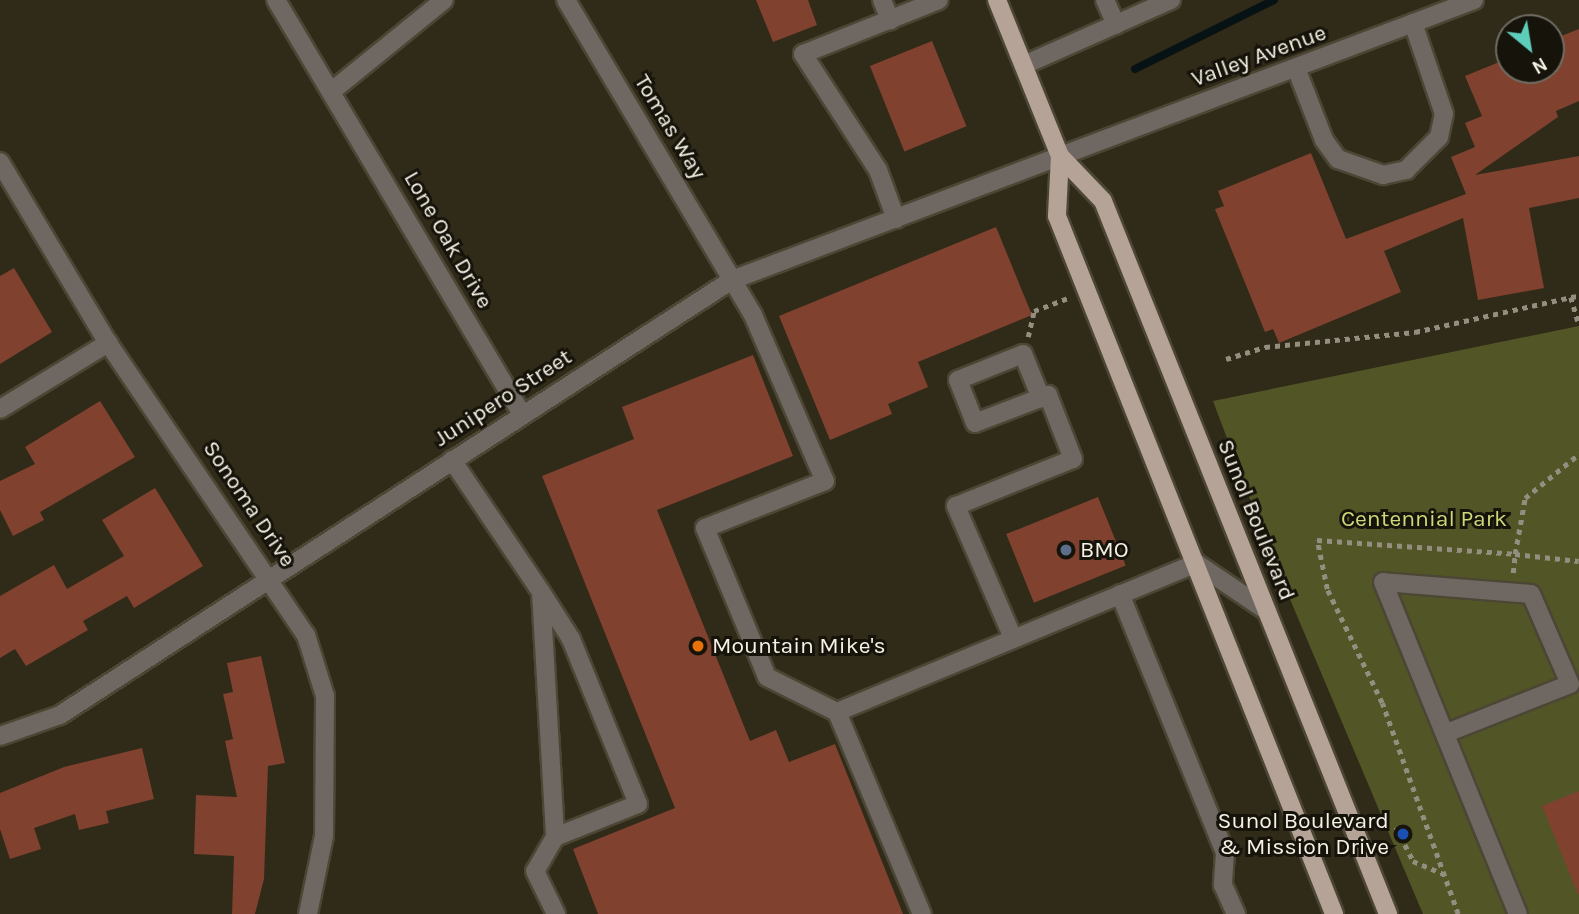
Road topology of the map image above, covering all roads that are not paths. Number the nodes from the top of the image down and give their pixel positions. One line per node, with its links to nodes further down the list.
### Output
1 (276, 0): 15 (street, Lone Oak Drive)
2 (444, 0): 15 (street)
3 (566, 0): 19 (street, Tomas Way)
4 (882, 0): 10 (street)
5 (939, 0): 10 (street)
6 (997, 0): 13 (main road, Sunol Boulevard)
7 (1105, 0): 12 (street)
8 (1171, 0): 12 (street)
9 (1474, 0): 11 (street, Valley Avenue)
10 (890, 20): 18 (street)
11 (1413, 23): 14 (street, Valley Avenue); 14 (street)
12 (1116, 25): 13 (street)
13 (1024, 65): 16 (main road, Sunol Boulevard)
14 (1296, 68): 16 (street, Valley Avenue)
15 (332, 91): 23 (street, Lone Oak Drive)
16 (1060, 156): 18 (street, Junipero Street); 25 (main road, Sunol Boulevard); 29 (main road, Sunol Boulevard)
17 (0, 162): 20 (street, Sonoma Drive)
18 (896, 219): 19 (street, Junipero Street)
19 (732, 280): 23 (street, Junipero Street); 31 (street, Tomas Way)
20 (108, 343): 22 (street); 26 (street, Sonoma Drive)
21 (1041, 398): 21 (street); 30 (street)
22 (0, 409)
23 (522, 414): 24 (street, Junipero Street)
24 (452, 460): 26 (street, Junipero Street); 27 (street)
25 (1196, 563): 28 (street); 29 (street); 41 (main road, Sunol Boulevard)
26 (272, 580): 33 (street, Junipero Street); 36 (street, Sonoma Drive)
27 (541, 592): 34 (street); 34 (street)
28 (1120, 594): 30 (street); 40 (street)
29 (1266, 611): 42 (main road, Sunol Boulevard)
30 (1013, 638): 31 (street)
31 (837, 712): 39 (street)
32 (1449, 733): 32 (street); 43 (street)
33 (0, 736)
34 (555, 837): 35 (street)
35 (546, 893): 37 (street); 38 (street)
36 (309, 914)
37 (541, 914)
38 (556, 914)
39 (922, 914)
40 (1236, 914)
41 (1334, 914)
42 (1388, 914)
43 (1518, 914)

